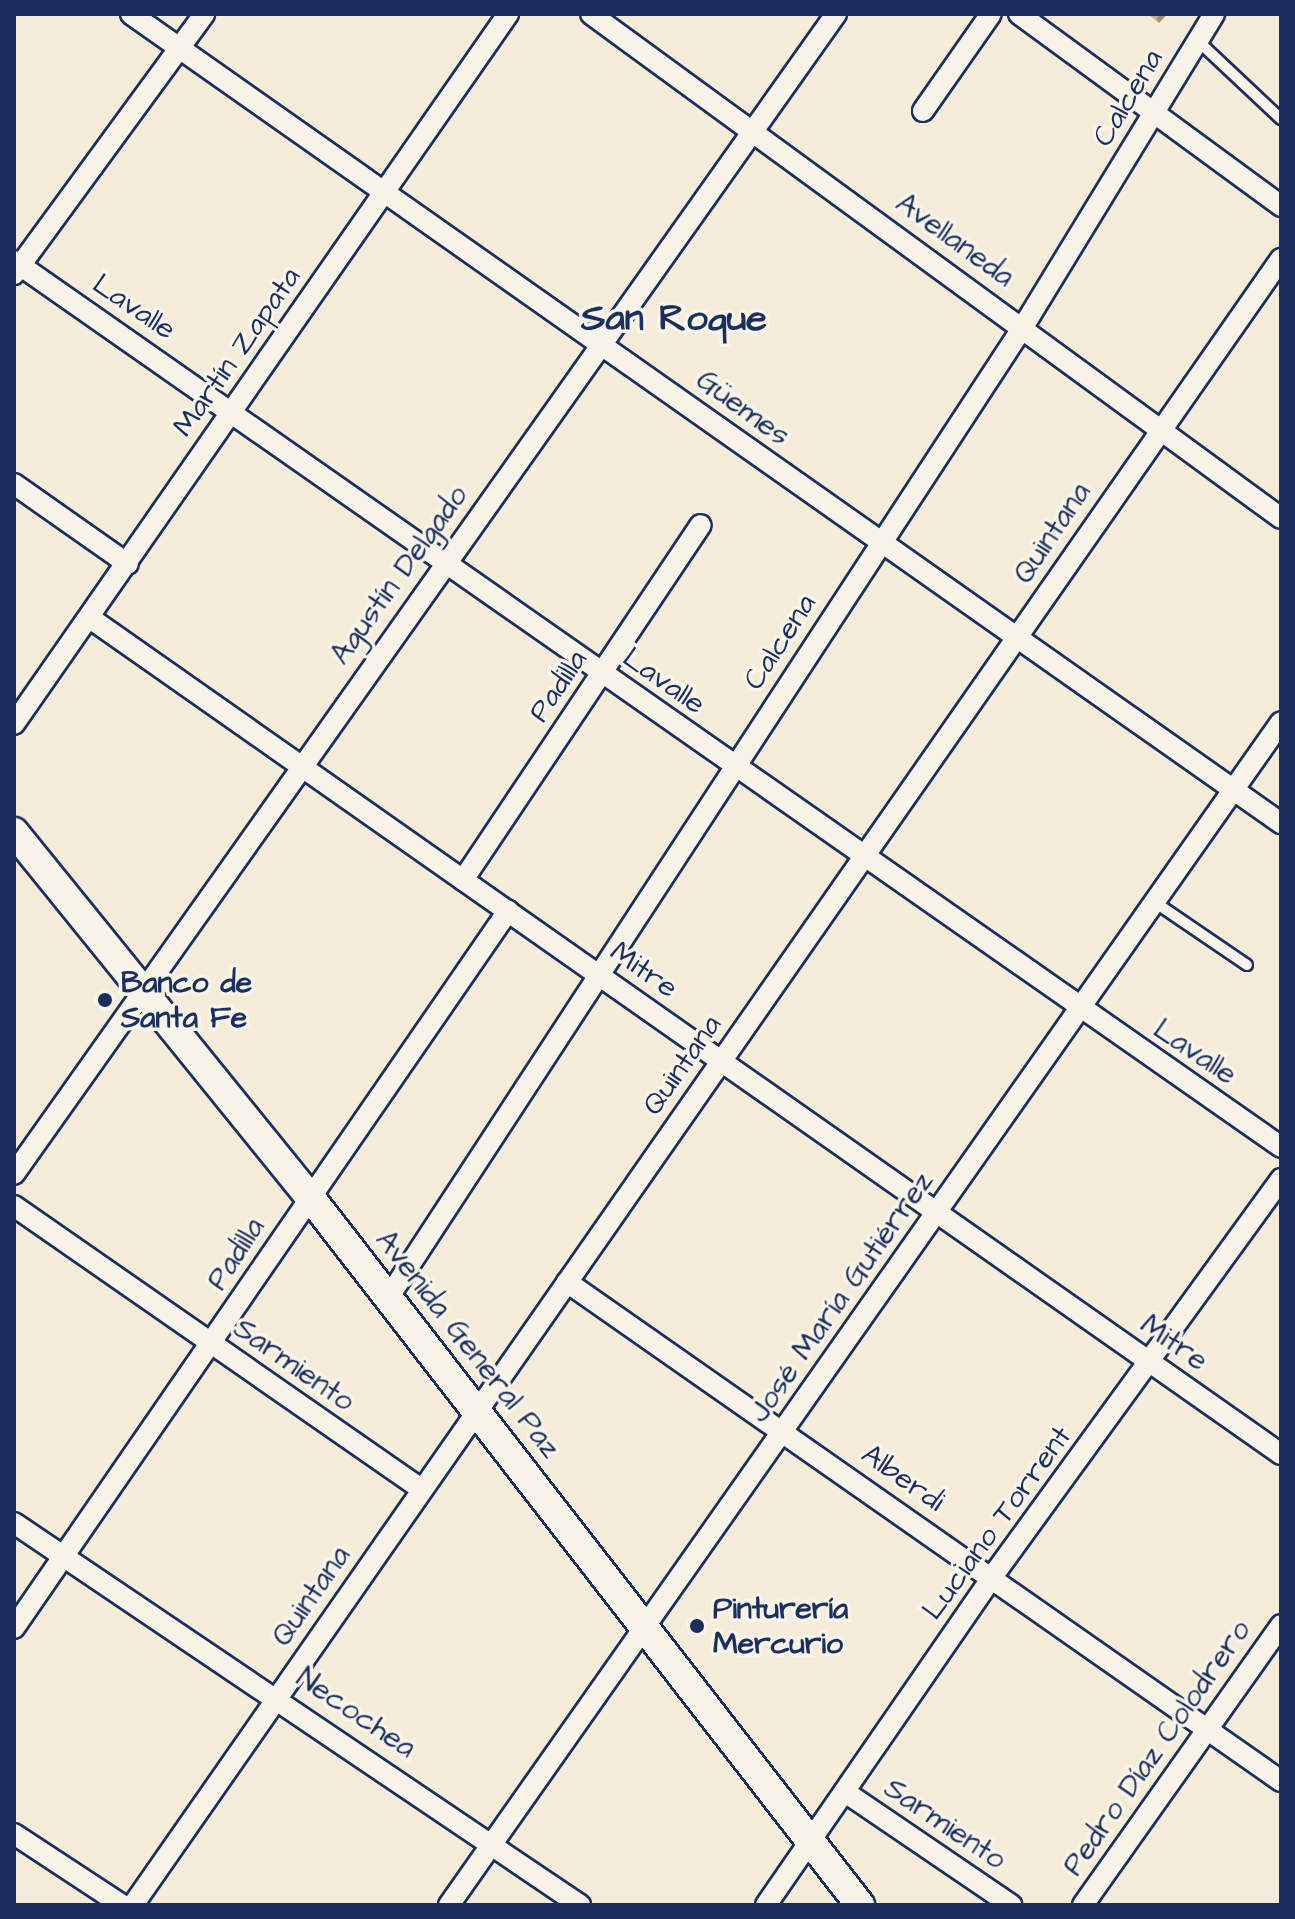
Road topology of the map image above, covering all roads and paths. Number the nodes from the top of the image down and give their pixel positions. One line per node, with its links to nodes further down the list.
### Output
1 (131, 14): 10 (street, Güemes)
2 (204, 14): 10 (street)
3 (508, 14): 15 (street, Martín Zapata)
4 (591, 14): 14 (street, Avellaneda)
5 (836, 14): 14 (street, Agustín Delgado)
6 (991, 14): 11 (street)
7 (1019, 14): 12 (street)
8 (1214, 14): 9 (street, Calcena)
9 (1198, 40): 12 (street, Calcena); 13 (lane)
10 (181, 47): 15 (street, Güemes); 18 (street)
11 (923, 111)
12 (1155, 114): 16 (street); 19 (street, Calcena)
13 (1281, 119)
14 (755, 130): 19 (street, Avellaneda); 20 (street, Agustín Delgado)
15 (386, 190): 20 (street, Güemes); 21 (street, Martín Zapata)
16 (1281, 206)
17 (1281, 259): 22 (street, Quintana)
18 (16, 267): 21 (street, Lavalle)
19 (1023, 327): 22 (street, Avellaneda); 26 (street, Calcena)
20 (606, 345): 26 (street, Güemes); 27 (street, Agustín Delgado)
21 (234, 410): 27 (street, Lavalle); 28 (street, Martín Zapata)
22 (1159, 430): 24 (street, Avellaneda); 30 (street, Quintana)
23 (14, 484): 28 (street)
24 (1281, 518)
25 (701, 525): 31 (street, Padilla)
26 (879, 544): 30 (street, Güemes); 35 (street, Calcena)
27 (444, 561): 31 (street, Lavalle); 34 (street, Agustín Delgado)
28 (128, 564): 29 (street, Martín Zapata)
29 (90, 618): 33 (street, Martín Zapata); 34 (street, Mitre)
30 (1017, 639): 36 (street, Güemes); 39 (street, Quintana)
31 (602, 675): 35 (street, Lavalle); 40 (street, Padilla)
32 (1281, 722): 36 (street, José María Gutiérrez)
33 (14, 724)
34 (300, 765): 40 (street, Mitre); 45 (street, Agustín Delgado)
35 (735, 766): 39 (street, Lavalle); 44 (street, Calcena)
36 (1233, 790): 37 (street, Güemes); 41 (street, José María Gutiérrez)
37 (1281, 823)
38 (14, 832): 45 (main road, Avenida General Paz)
39 (863, 858): 46 (street, Lavalle); 47 (street, Quintana)
40 (463, 880): 42 (street, Mitre)
41 (1156, 903): 43 (lane); 46 (street, José María Gutiérrez)
42 (508, 911): 44 (street, Mitre); 51 (street, Padilla)
43 (1247, 965)
44 (600, 976): 47 (street, Mitre); 55 (street, Calcena)
45 (141, 994): 49 (street, Agustín Delgado); 51 (main road, Avenida General Paz)
46 (1081, 1011): 48 (street, Lavalle); 53 (street, José María Gutiérrez)
47 (721, 1061): 53 (street, Mitre); 54 (street, Quintana)
48 (1281, 1147)
49 (14, 1174)
50 (1281, 1179): 57 (street, Luciano Torrent)
51 (310, 1197): 55 (main road, Avenida General Paz); 56 (street, Padilla)
52 (14, 1206): 56 (street, Sarmiento)
53 (938, 1213): 57 (street, Mitre); 59 (street, José María Gutiérrez)
54 (567, 1282): 58 (street, Quintana); 59 (street, Alberdi)
55 (388, 1298): 58 (main road, Avenida General Paz)
56 (212, 1345): 61 (street, Sarmiento); 63 (street, Padilla)
57 (1152, 1364): 60 (street, Mitre); 64 (street, Luciano Torrent)
58 (478, 1411): 61 (street, Quintana); 67 (main road, Avenida General Paz)
59 (783, 1431): 64 (street, Alberdi); 67 (street, José María Gutiérrez)
60 (1281, 1454)
61 (422, 1490): 68 (street, Quintana)
62 (14, 1523): 63 (street, Necochea)
63 (63, 1558): 66 (street, Padilla); 68 (street, Necochea)
64 (992, 1577): 69 (street, Alberdi); 71 (street, Luciano Torrent)
65 (1281, 1625): 69 (street, Pedro Díaz Colodrero)
66 (14, 1628)
67 (645, 1629): 73 (main road, Avenida General Paz); 74 (street, José María Gutiérrez)
68 (278, 1696): 74 (street, Necochea); 76 (street, Quintana)
69 (1208, 1728): 70 (street, Alberdi); 82 (street, Pedro Díaz Colodrero)
70 (1281, 1781)
71 (845, 1792): 73 (street, Luciano Torrent); 81 (street, Sarmiento)
72 (14, 1834): 75 (street)
73 (811, 1841): 79 (street, Luciano Torrent); 80 (main road, Avenida General Paz)
74 (492, 1843): 77 (street, José María Gutiérrez); 78 (street, Necochea)
75 (122, 1905)
76 (133, 1905)
77 (449, 1905)
78 (580, 1905)
79 (766, 1905)
80 (860, 1905)
81 (1011, 1905)
82 (1083, 1905)

